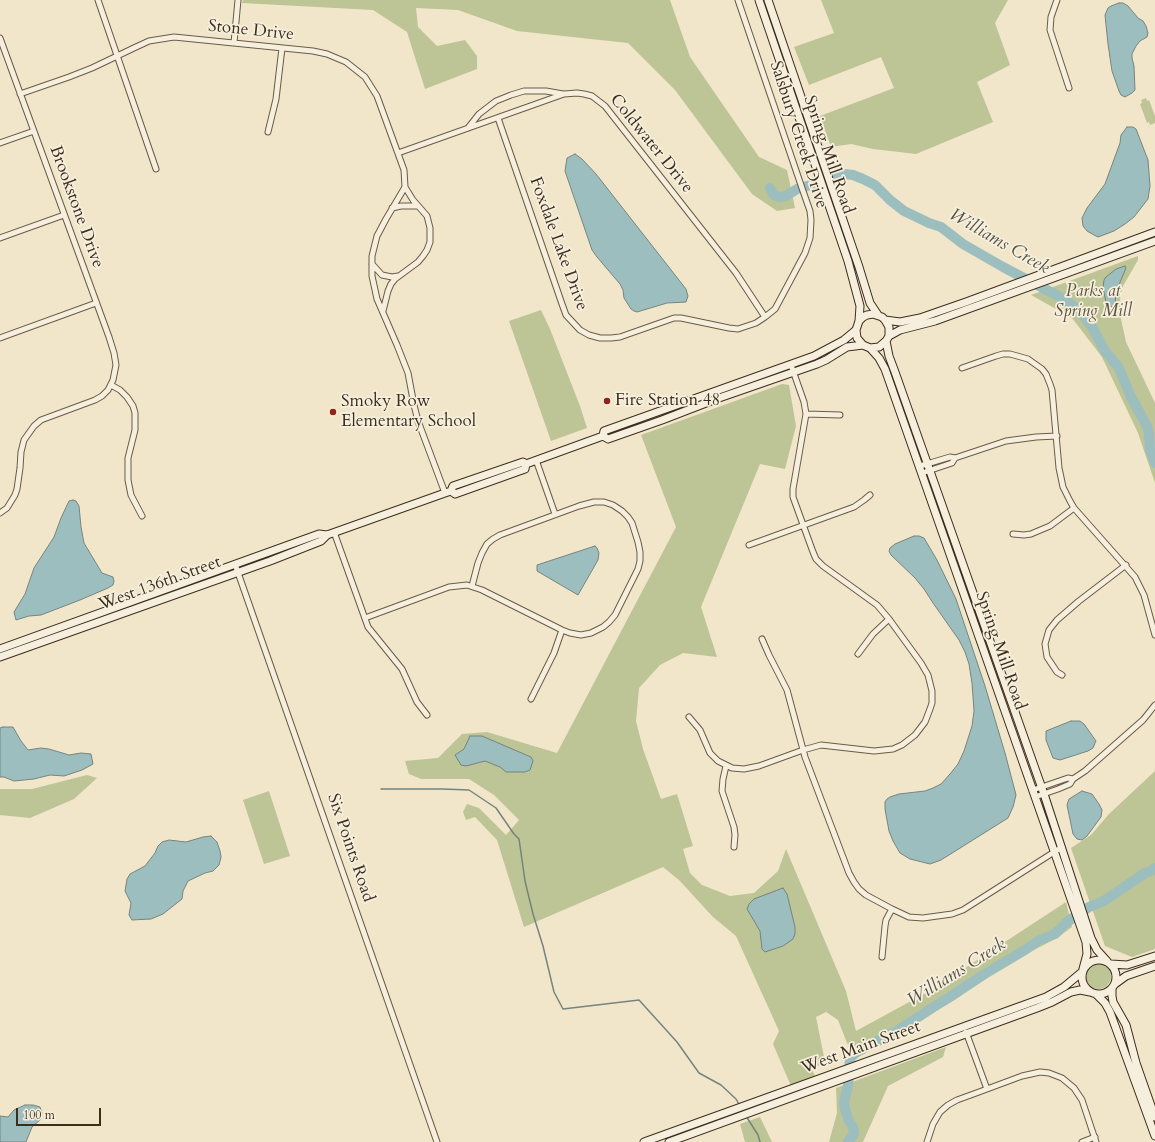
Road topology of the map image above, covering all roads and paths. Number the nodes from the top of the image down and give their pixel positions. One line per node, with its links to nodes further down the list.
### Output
1 (98, 0): 10 (street)
2 (238, 0): 8 (street)
3 (738, 0): 33 (street, Salsbury Creek Drive)
4 (759, 0): 35 (street, Spring Mill Road)
5 (768, 0): 32 (street, Spring Mill Road)
6 (1057, 0): 11 (street)
7 (0, 38): 12 (street, Brookstone Drive)
8 (234, 43): 9 (street, Stone Drive); 10 (street, Stone Drive)
9 (282, 48): 17 (street); 19 (street, Stone Drive)
10 (117, 56): 12 (street, Stone Drive); 20 (street)
11 (1069, 88)
12 (20, 94): 16 (street, Brookstone Drive)
13 (564, 94): 14 (street, Coldwater Drive); 15 (street); 33 (street, Coldwater Drive)
14 (498, 118): 15 (street, Coldwater Drive); 33 (street, Foxdale Lake Drive)
15 (467, 129): 19 (street, Coldwater Drive)
16 (34, 131): 18 (street); 24 (street, Brookstone Drive)
17 (268, 132)
18 (0, 143)
19 (398, 153): 21 (street, Stone Drive)
20 (156, 169)
21 (406, 187): 22 (street, Stone Drive); 23 (street)
22 (418, 206): 23 (street); 29 (street, Stone Drive)
23 (392, 208): 28 (street)
24 (64, 215): 26 (street); 30 (street, Brookstone Drive)
25 (1155, 232): 34 (street)
26 (0, 238)
27 (1155, 240): 38 (street)
28 (372, 264): 29 (street); 31 (street)
29 (399, 276): 31 (street, Stone Drive)
30 (96, 303): 37 (street); 43 (street, Brookstone Drive)
31 (383, 311): 54 (street)
32 (878, 315): 34 (street); 35 (street)
33 (765, 317)
34 (885, 320): 38 (street)
35 (859, 321): 36 (street)
36 (856, 330): 39 (street); 40 (street, West 136th Street)
37 (0, 338)
38 (888, 339): 39 (street); 50 (street, Spring Mill Road)
39 (866, 346): 42 (street, West 136th Street); 51 (street, Spring Mill Road)
40 (792, 364): 42 (street); 46 (street, West 136th Street)
41 (962, 368): 47 (street)
42 (794, 372): 44 (street); 46 (street, West 136th Street)
43 (111, 385): 57 (street); 59 (street)
44 (806, 414): 45 (street); 60 (street)
45 (840, 416)
46 (603, 436): 49 (street, West 136th Street)
47 (1057, 436): 48 (street); 56 (street)
48 (955, 458): 50 (street); 52 (street)
49 (536, 460): 54 (street, West 136th Street); 58 (street)
50 (927, 463): 51 (street); 52 (street, Spring Mill Road)
51 (920, 466): 53 (street, Spring Mill Road)
52 (930, 470): 53 (street); 83 (street, Spring Mill Road)
53 (922, 473): 84 (street, Spring Mill Road)
54 (448, 492): 61 (street, West 136th Street)
55 (870, 495): 60 (street)
56 (1074, 508): 62 (street); 65 (street)
57 (0, 513)
58 (555, 514): 67 (street); 70 (street)
59 (142, 516)
60 (803, 526): 63 (street); 69 (street)
61 (331, 534): 64 (street, West 136th Street); 66 (street, West 136th Street); 68 (street)
62 (1013, 534)
63 (749, 544)
64 (235, 564): 66 (street, Six Points Road); 73 (street, West 136th Street)
65 (1126, 565): 71 (street); 76 (street)
66 (238, 572): 75 (street, West 136th Street); 104 (street, Six Points Road)
67 (472, 586): 68 (street); 70 (street)
68 (365, 618): 79 (street)
69 (890, 619): 74 (street); 81 (street)
70 (562, 630): 77 (street)
71 (1155, 635)
72 (762, 639): 81 (street)
73 (0, 649)
74 (858, 654)
75 (0, 657)
76 (1062, 675)
77 (531, 698)
78 (1155, 705): 83 (street)
79 (427, 715)
80 (689, 717): 82 (street)
81 (802, 750): 82 (street); 89 (street)
82 (726, 766): 85 (street)
83 (1043, 790): 84 (street); 86 (street, Spring Mill Road)
84 (1034, 793): 87 (street, Spring Mill Road)
85 (734, 847)
86 (1062, 847): 87 (street); 88 (street, Spring Mill Road)
87 (1055, 852): 88 (street, Spring Mill Road); 89 (street)
88 (1075, 901): 90 (street, Spring Mill Road)
89 (892, 909): 92 (street)
90 (1083, 924): 93 (street, Spring Mill Road); 95 (street, Spring Mill Road)
91 (1155, 956): 93 (street)
92 (882, 957)
93 (1109, 962): 95 (street); 96 (street)
94 (1155, 966): 96 (street)
95 (1083, 970): 97 (street); 98 (street, West Main Street)
96 (1113, 986): 97 (street); 101 (street)
97 (1093, 993): 99 (street, West Main Street); 102 (street)
98 (964, 1026): 99 (street); 105 (street, West Main Street)
99 (966, 1034): 100 (street); 106 (street, West Main Street)
100 (987, 1089): 103 (street); 107 (street)
101 (1155, 1117)
102 (1155, 1136)
103 (1096, 1140): 108 (street)
104 (437, 1142)
105 (644, 1142)
106 (668, 1142)
107 (927, 1142)
108 (1082, 1142)

